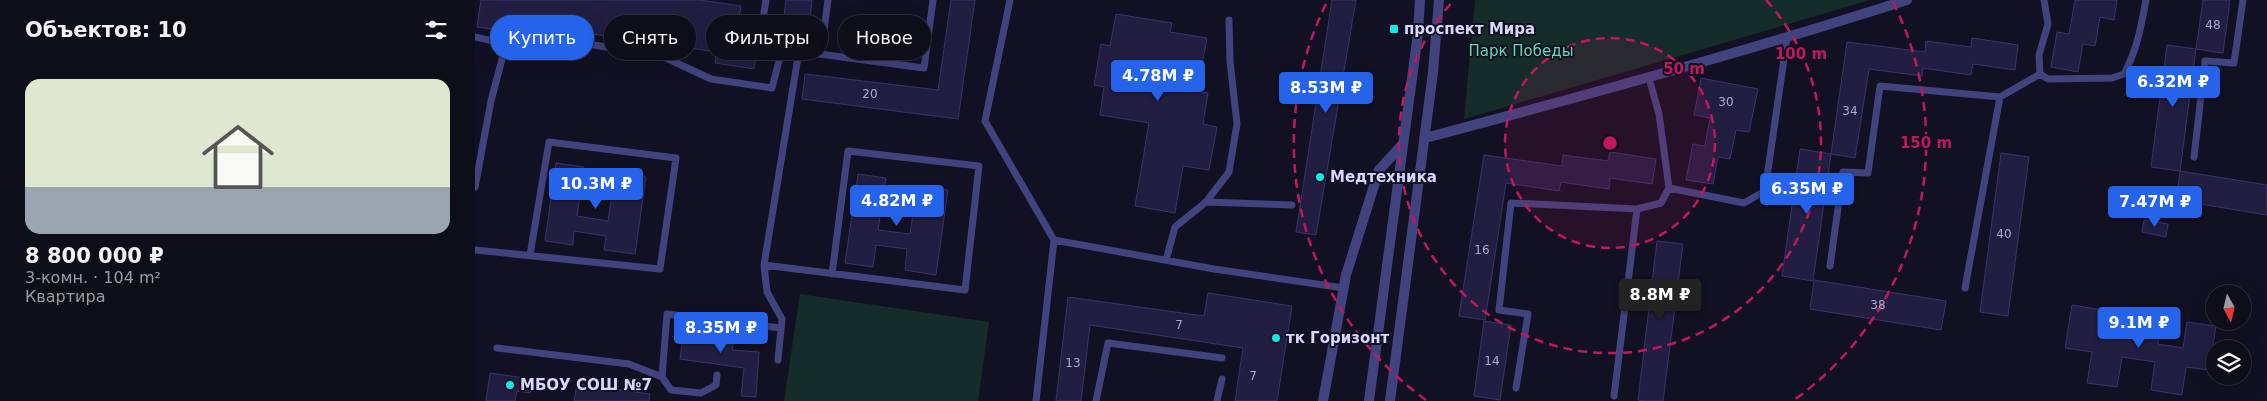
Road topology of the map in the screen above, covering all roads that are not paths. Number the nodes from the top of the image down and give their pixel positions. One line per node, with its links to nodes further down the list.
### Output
1 (766, 0): 11 (lane)
2 (828, 0): 12 (lane)
3 (933, 0): 18 (lane)
4 (1010, 0): 33 (lane)
5 (1420, 0): 26 (street)
6 (1439, 0): 25 (street)
7 (1907, 0): 15 (street)
8 (2044, 0): 22 (lane)
9 (2146, 0): 22 (lane)
10 (2243, 0): 27 (lane)
11 (764, 15)
12 (826, 15)
13 (1229, 20): 30 (lane)
14 (475, 37): 16 (lane)
15 (1787, 38): 23 (street); 29 (lane)
16 (490, 40)
17 (594, 45): 20 (lane)
18 (828, 54)
19 (502, 60): 28 (lane)
20 (779, 60)
21 (798, 60): 37 (lane)
22 (2040, 74): 24 (lane)
23 (1649, 78): 25 (street); 29 (lane)
24 (2000, 97): 38 (lane); 41 (lane)
25 (1425, 138): 56 (street)
26 (1402, 145): 40 (street); 55 (street)
27 (2194, 157)
28 (475, 187)
29 (1669, 188): 32 (lane)
30 (1206, 202): 31 (lane); 36 (lane)
31 (1292, 205)
32 (1637, 209): 49 (lane); 50 (lane)
33 (1054, 240): 36 (lane); 51 (lane)
34 (475, 250): 35 (lane)
35 (530, 256): 35 (lane)
36 (1166, 260): 40 (lane)
37 (764, 265): 39 (lane); 42 (lane)
38 (1830, 266)
39 (832, 274): 39 (lane)
40 (1344, 288): 54 (street)
41 (1965, 288)
42 (781, 328): 45 (lane); 47 (lane)
43 (497, 348): 47 (lane)
44 (1223, 358): 52 (lane)
45 (779, 360)
46 (717, 375): 47 (lane)
47 (662, 377)
48 (1222, 379): 53 (lane)
49 (1516, 388)
50 (1615, 396)
51 (1036, 401)
52 (1096, 401)
53 (1217, 401)
54 (1323, 401)
55 (1369, 401)
56 (1390, 401)

